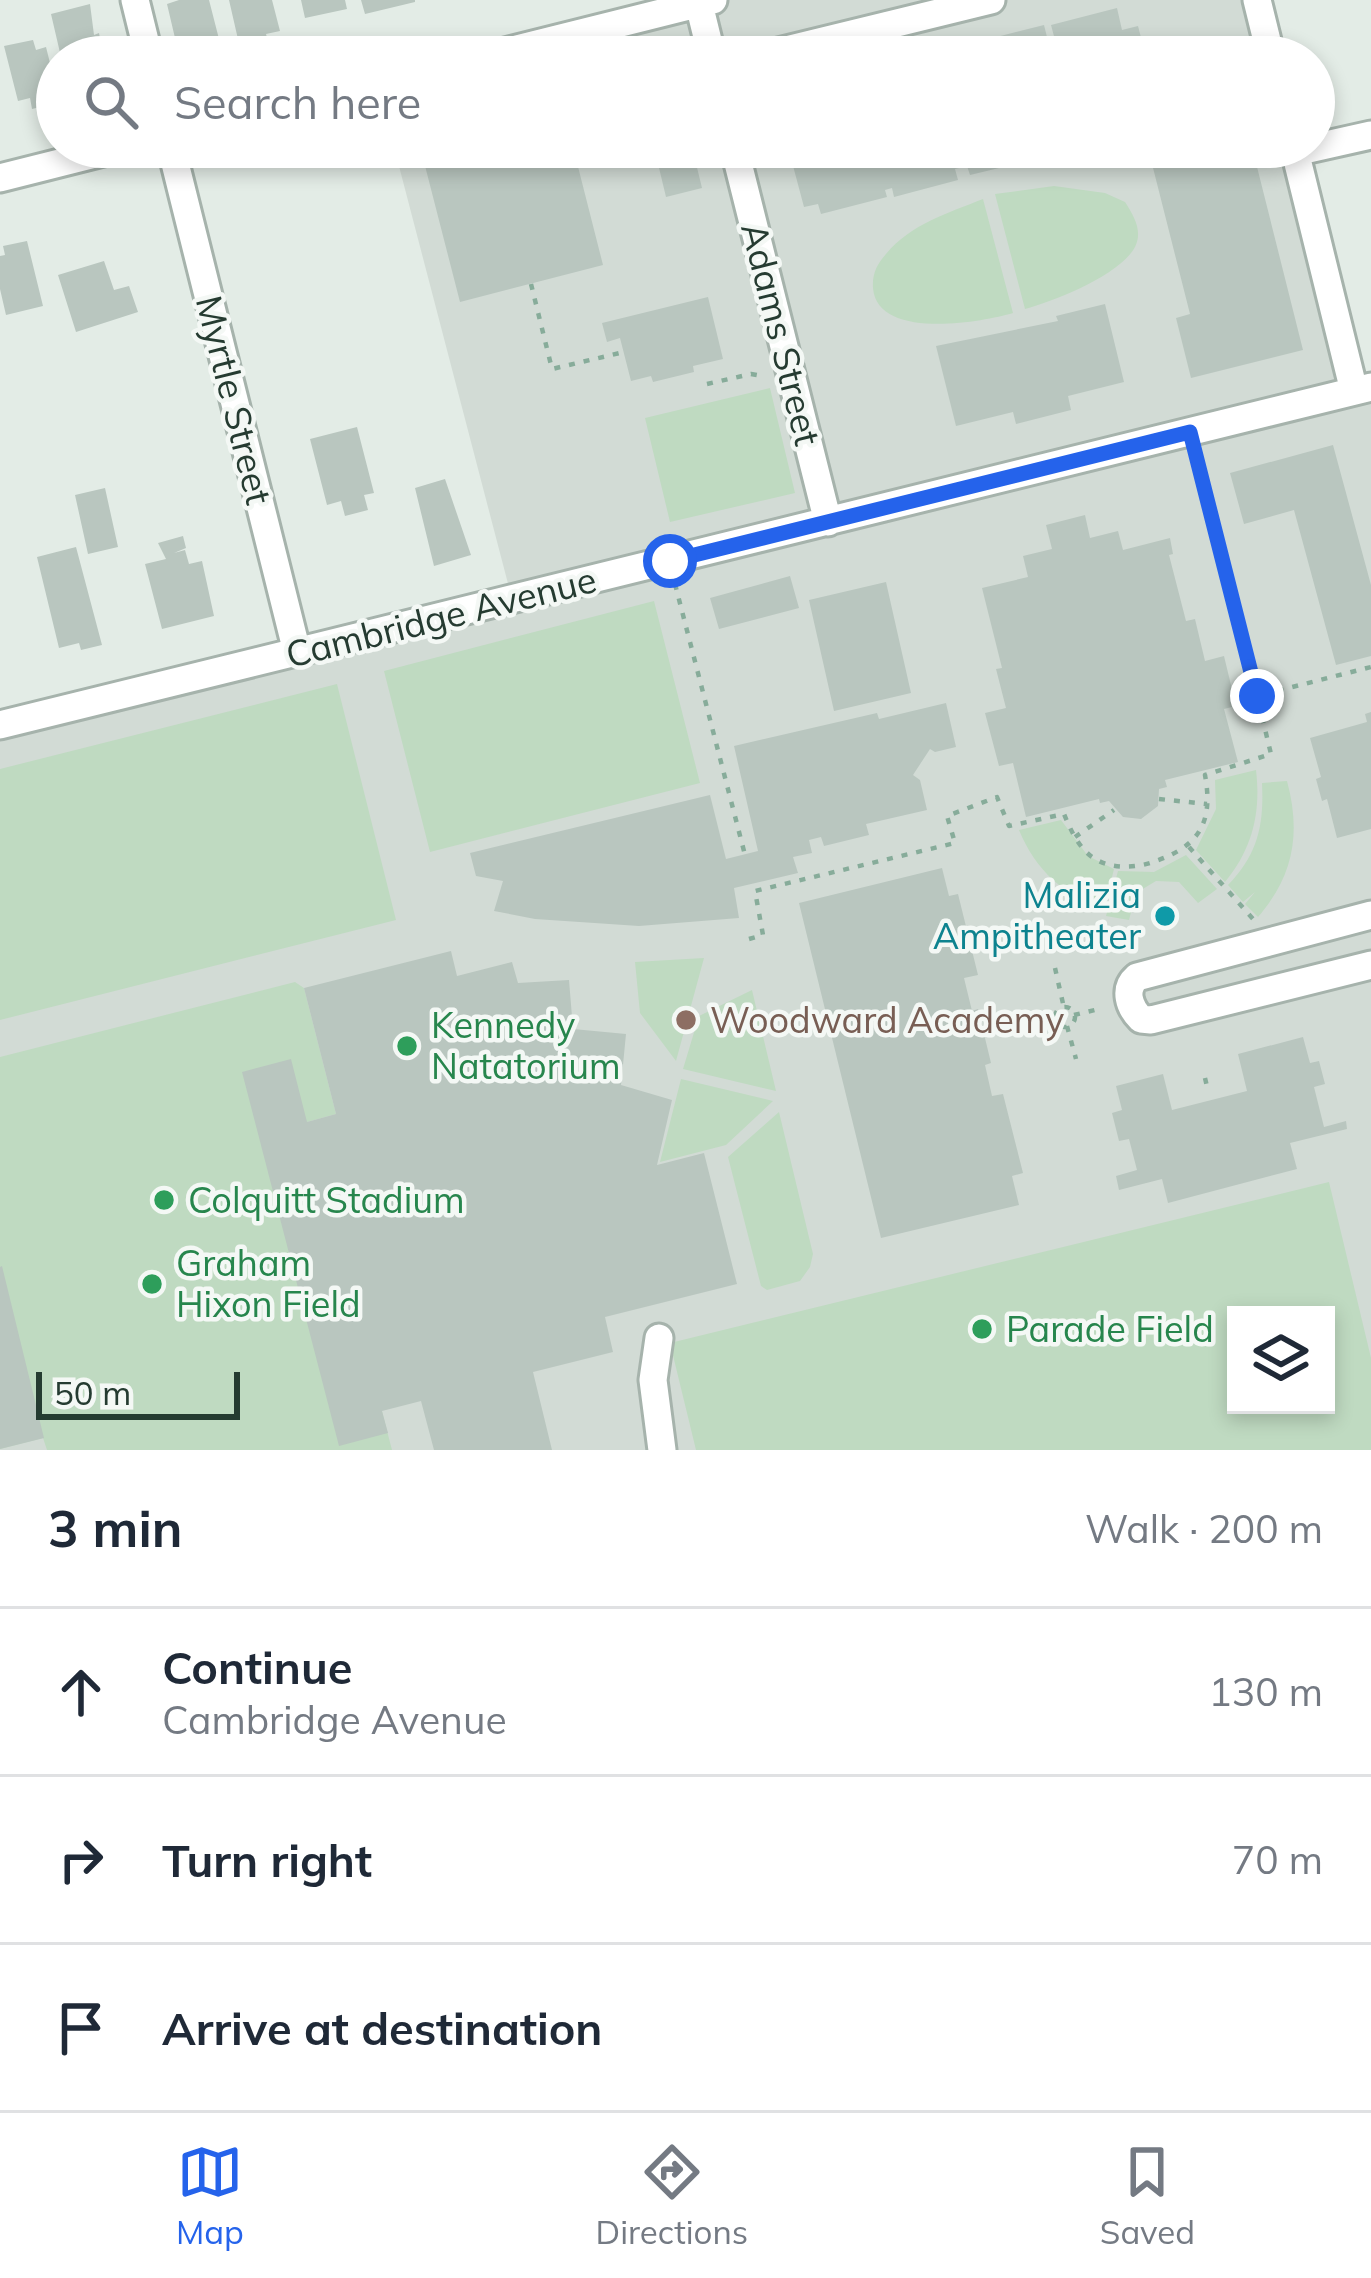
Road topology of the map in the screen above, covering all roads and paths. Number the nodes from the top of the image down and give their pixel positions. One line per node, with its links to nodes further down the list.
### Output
1 (135, 0): 5 (street)
2 (991, 0): 8 (street)
3 (1257, 0): 9 (street)
4 (703, 1): 6 (street); 7 (street)
5 (144, 36)
6 (566, 36)
7 (709, 36)
8 (844, 36)
9 (1266, 36)
10 (1370, 135): 11 (street)
11 (1335, 142)
12 (40, 168): 16 (street)
13 (176, 168): 25 (street, Myrtle Street)
14 (739, 168): 23 (street, Adams Street)
15 (1299, 168): 21 (street)
16 (0, 178)
17 (532, 284): 18 (path)
18 (624, 352)
19 (774, 376): 20 (path)
20 (707, 384)
21 (1363, 389): 22 (street, Cambridge Avenue)
22 (1190, 432): 23 (street, Cambridge Avenue); 27 (path)
23 (827, 522): 24 (street, Cambridge Avenue)
24 (670, 561): 25 (street, Cambridge Avenue); 34 (path)
25 (297, 652): 28 (street, Cambridge Avenue)
26 (1371, 667): 27 (path)
27 (1257, 696): 30 (path)
28 (0, 725)
29 (1160, 799): 30 (path)
30 (1207, 804): 33 (path)
31 (1114, 810): 32 (path)
32 (1075, 837): 33 (path); 37 (path)
33 (1189, 847): 36 (path)
34 (745, 855)
35 (1371, 915): 38 (street)
36 (1256, 923)
37 (749, 939)
38 (1371, 965)
39 (1054, 968): 41 (path)
40 (1108, 1007): 42 (path)
41 (1064, 1008): 42 (path); 43 (path)
42 (1074, 1015): 44 (path)
43 (1055, 1019): 44 (path); 45 (path)
44 (1067, 1026): 46 (path)
45 (1010, 1030)
46 (1076, 1059)
47 (1205, 1078): 48 (path)
48 (1208, 1091)
49 (659, 1338): 50 (street)
50 (662, 1450)

